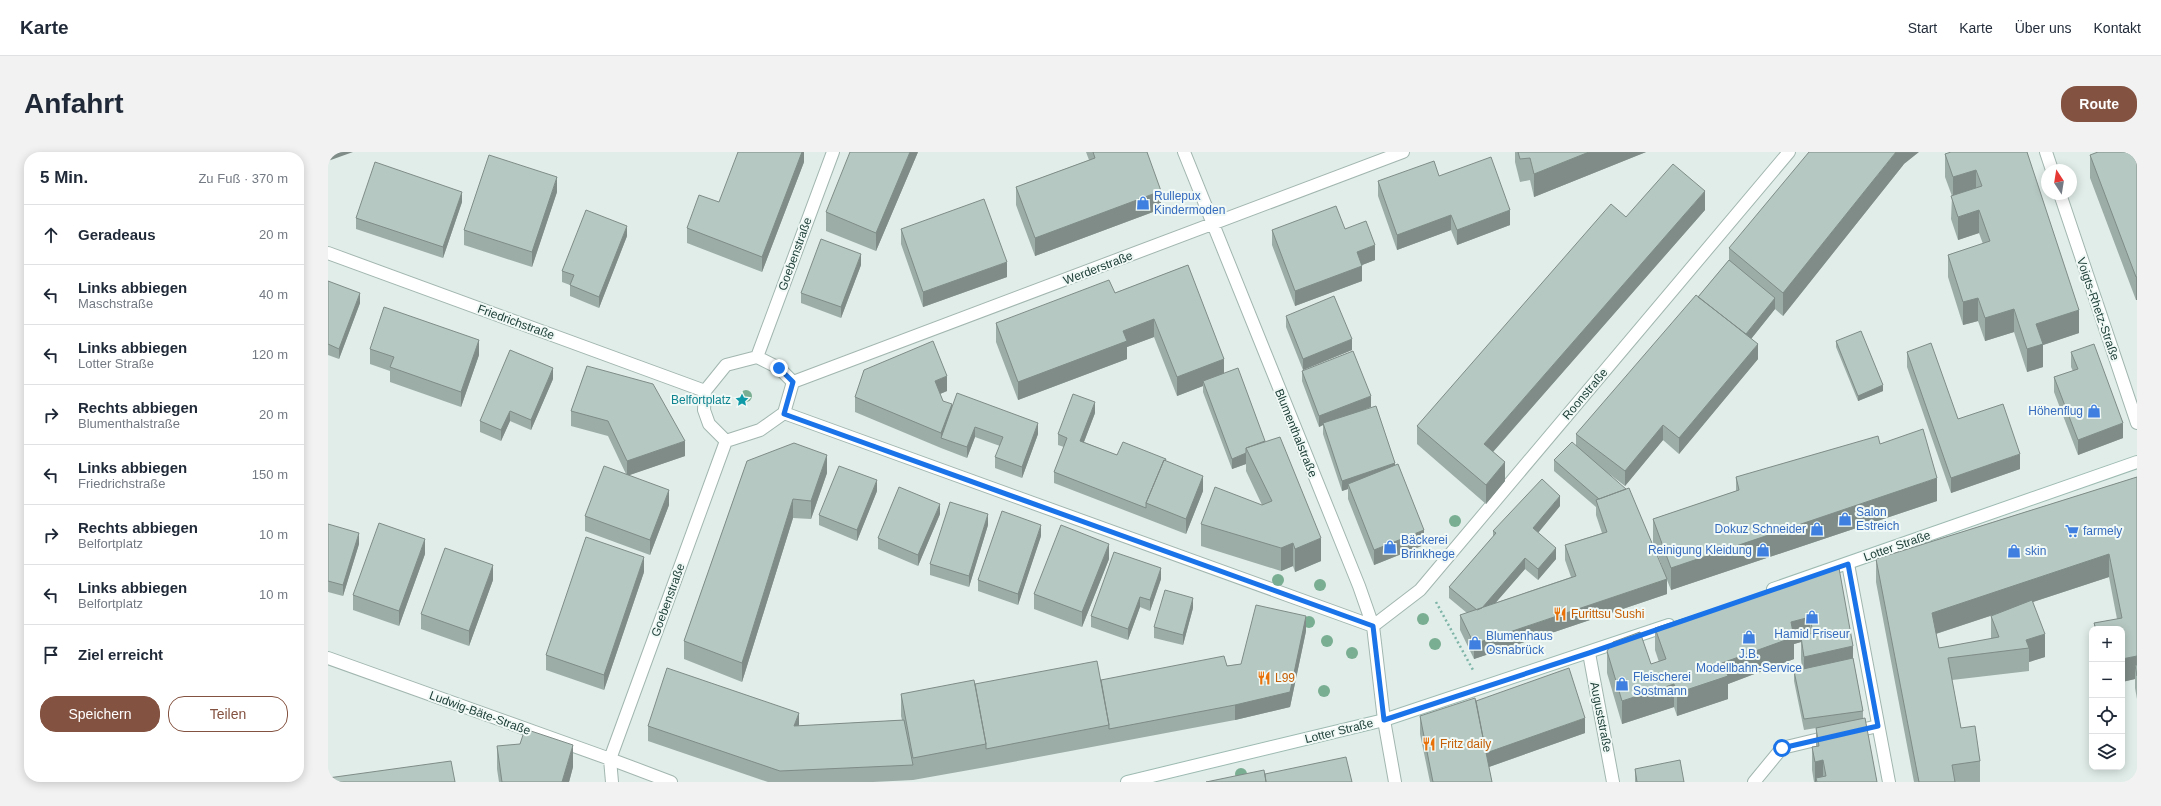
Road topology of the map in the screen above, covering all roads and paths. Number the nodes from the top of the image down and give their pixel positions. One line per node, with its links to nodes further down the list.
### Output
1 (833, 152): 10 (street, Goebenstraße)
2 (1184, 152): 8 (street, Blumenthalstraße)
3 (1403, 152): 8 (street, Werderstraße)
4 (1789, 152): 21 (street, Roonstraße)
5 (2046, 152): 6 (street)
6 (2050, 164)
7 (2062, 200): 14 (street, Voigts-Rhetz-Straße)
8 (1212, 225): 11 (street, Werderstraße); 21 (street, Blumenthalstraße)
9 (328, 253): 12 (street, Friedrichstraße)
10 (757, 357): 11 (street); 12 (street)
11 (793, 382): 13 (street)
12 (705, 391): 15 (street)
13 (784, 414): 15 (street); 21 (street)
14 (2137, 423)
15 (726, 441): 27 (street, Goebenstraße)
16 (2137, 462): 17 (street, Lotter Straße)
17 (1848, 564): 18 (street, Lotter Straße); 26 (street)
18 (1759, 594)
19 (1432, 596): 24 (path)
20 (1678, 622): 22 (street, Lotter Straße)
21 (1373, 626): 25 (street, Blumenthalstraße)
22 (1589, 653): 25 (street, Lotter Straße); 32 (street, Auguststraße)
23 (328, 658): 27 (street, Ludwig-Bäte-Straße)
24 (1467, 661)
25 (1384, 720): 30 (street, Lotter Straße); 31 (street, Blumenthalstraße)
26 (1878, 726): 33 (street); 34 (street)
27 (610, 759): 28 (street); 29 (street, Ludwig-Bäte-Straße)
28 (612, 782)
29 (671, 782)
30 (1127, 782)
31 (1395, 782)
32 (1613, 782)
33 (1754, 782)
34 (1889, 782)

